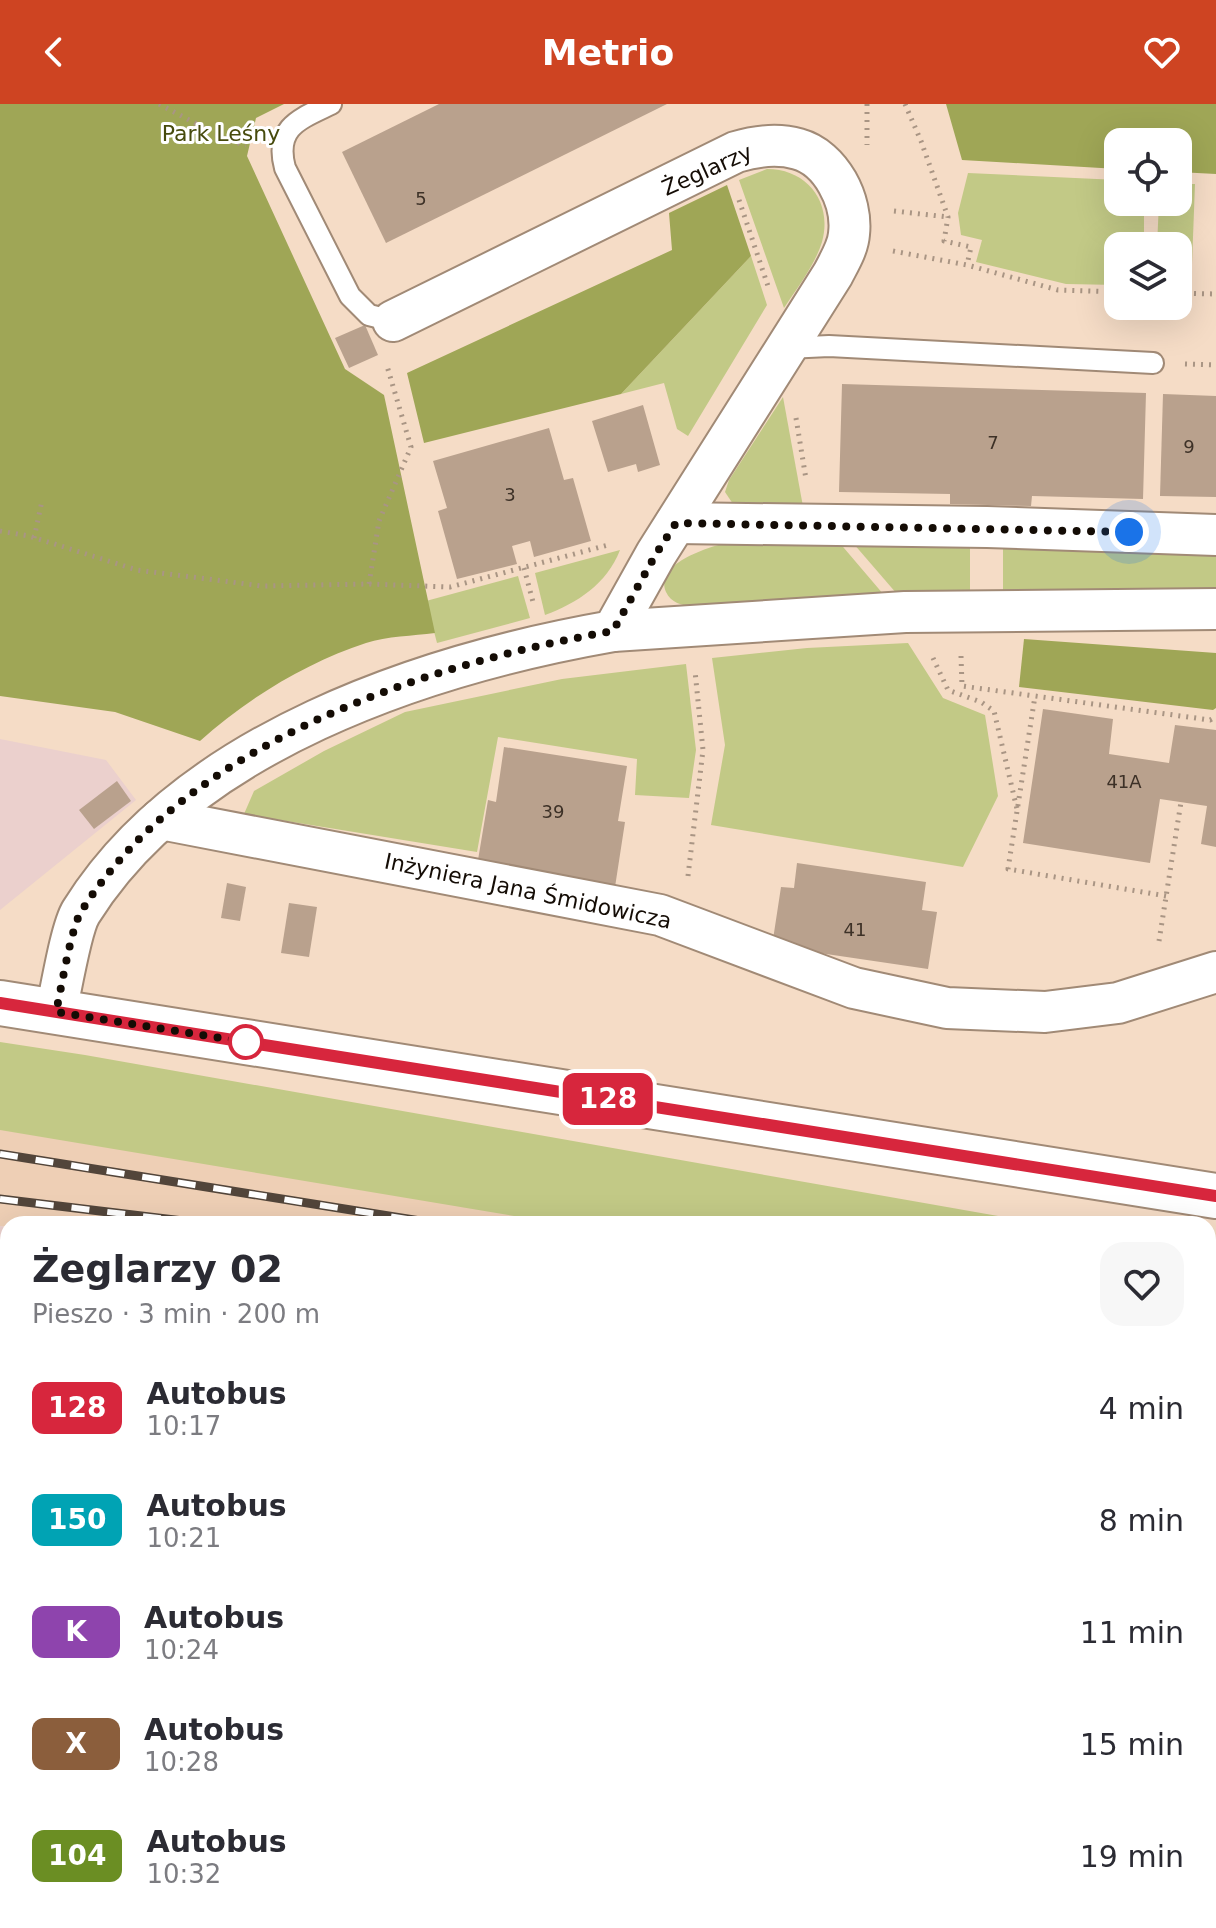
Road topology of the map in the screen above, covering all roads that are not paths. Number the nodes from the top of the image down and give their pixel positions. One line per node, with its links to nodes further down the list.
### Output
1 (331, 104): 2 (lane)
2 (393, 321): 3 (street, Żeglarzy)
3 (787, 348): 4 (lane); 5 (street, Żeglarzy)
4 (1153, 363)
5 (676, 523): 6 (street); 8 (street, Żeglarzy)
6 (1216, 535)
7 (1216, 609): 8 (street)
8 (613, 631): 9 (street)
9 (161, 819): 10 (street, Inżyniera Jana Śmidowicza); 12 (street)
10 (1216, 972)
11 (0, 1003): 12 (street)
12 (56, 1012): 13 (street)
13 (1216, 1196)

